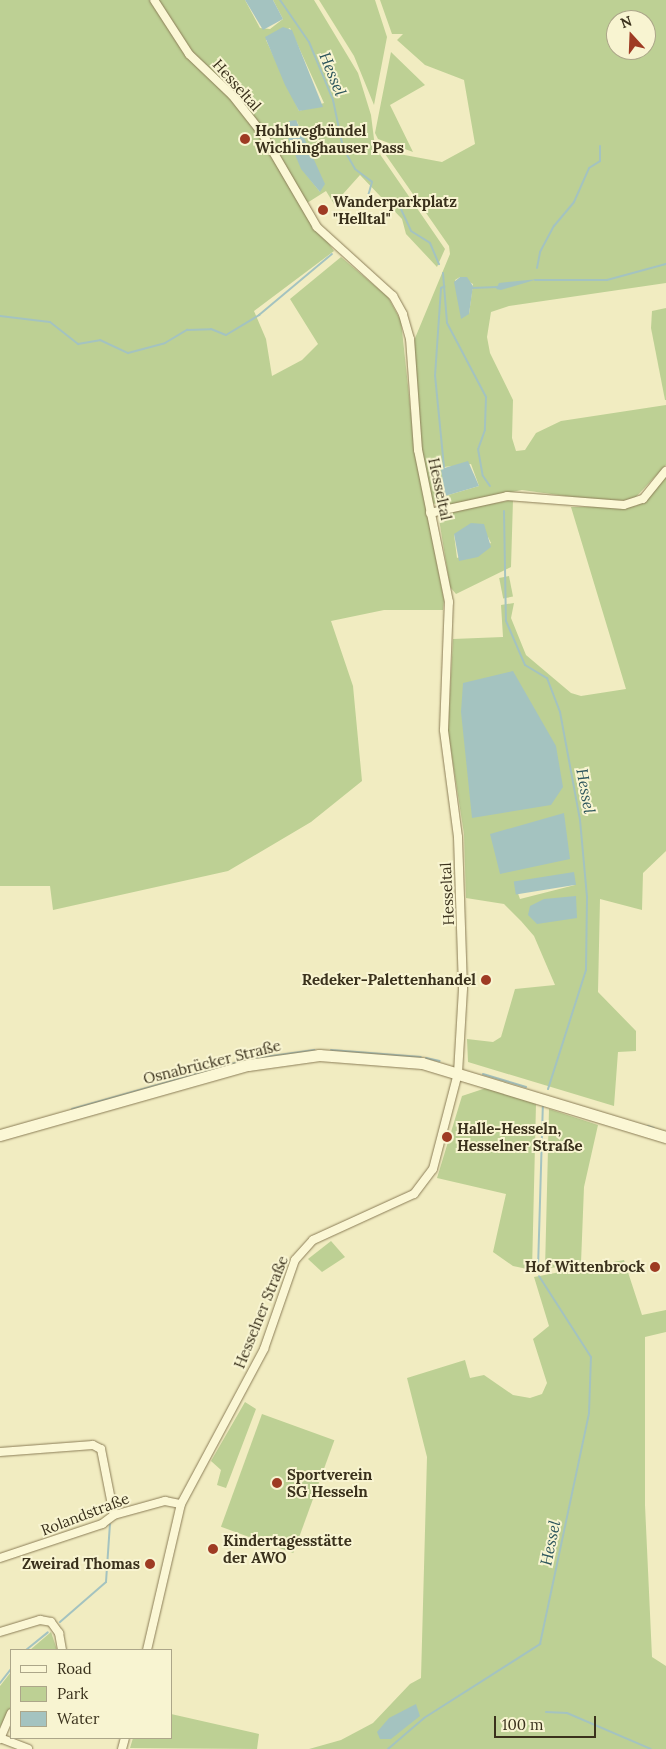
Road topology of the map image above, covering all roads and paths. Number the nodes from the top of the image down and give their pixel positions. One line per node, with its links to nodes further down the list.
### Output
1 (154, 0): 3 (street, Hesseltal)
2 (666, 471): 3 (street)
3 (430, 513): 4 (street, Hesseltal)
4 (458, 1073): 5 (main road, Osnabrücker Straße); 6 (main road, Osnabrücker Straße); 8 (street, Hesselner Straße)
5 (0, 1135)
6 (666, 1137)
7 (0, 1452): 9 (street)
8 (181, 1504): 9 (street, Rolandstraße); 13 (street, Hesselner Straße)
9 (114, 1515): 10 (street, Rolandstraße)
10 (0, 1558)
11 (0, 1632): 12 (street)
12 (62, 1649)
13 (147, 1649)
14 (10, 1715): 15 (street)
15 (0, 1739): 16 (street)
16 (28, 1749)

